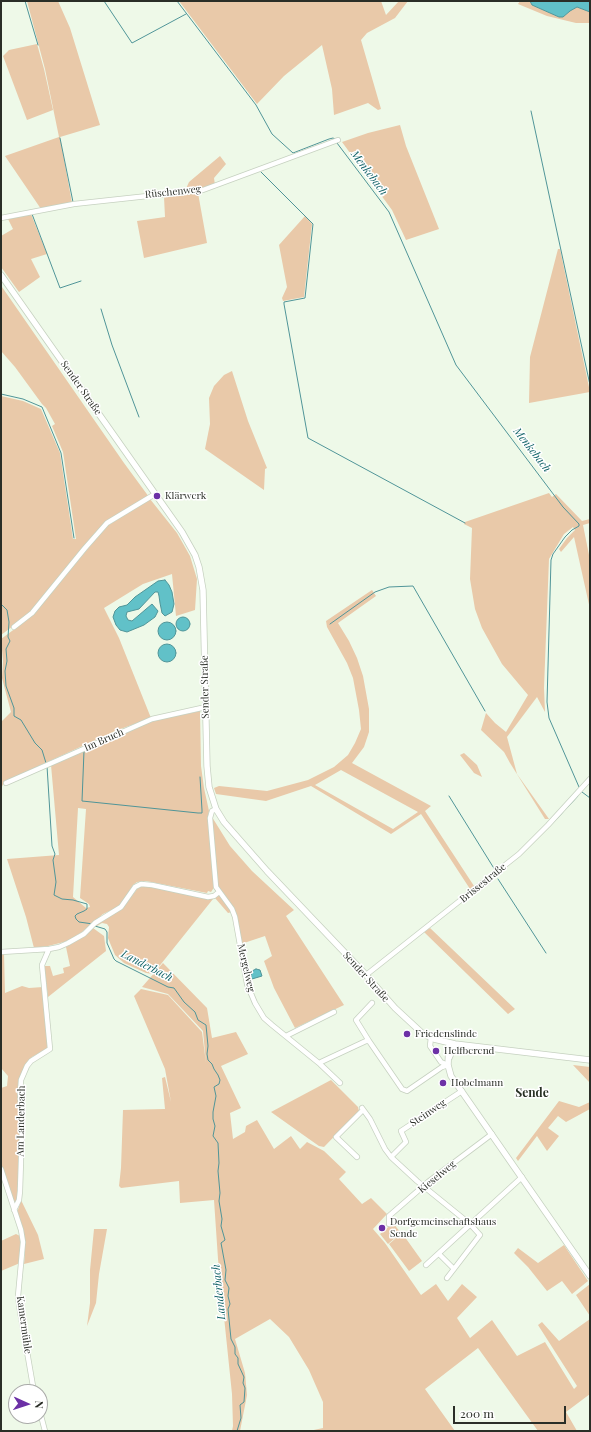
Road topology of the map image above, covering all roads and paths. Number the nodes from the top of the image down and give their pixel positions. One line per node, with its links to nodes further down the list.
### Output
1 (338, 140): 2 (street, Rüschenweg)
2 (1, 218)
3 (1, 275): 4 (main road, Sender Straße)
4 (155, 494): 5 (street); 6 (main road, Sender Straße)
5 (14, 627)
6 (206, 707): 8 (street, Im Bruch); 9 (main road, Sender Straße)
7 (590, 779): 13 (street, Brissestraße)
8 (6, 783)
9 (216, 809): 10 (street); 13 (main road, Sender Straße)
10 (219, 892): 11 (street); 16 (street, Mergelweg)
11 (49, 949): 12 (street); 31 (street, Am Landerbach)
12 (1, 952)
13 (366, 975): 17 (main road, Sender Straße)
14 (372, 1003): 18 (street)
15 (334, 1012): 16 (street)
16 (286, 1036): 22 (street, Mergelweg)
17 (431, 1037): 19 (main road, Sender Straße); 21 (street)
18 (369, 1041): 21 (street); 22 (street)
19 (452, 1043): 20 (main road, Sender Straße); 21 (main road)
20 (590, 1060)
21 (448, 1063): 24 (main road)
22 (320, 1064): 23 (street, Mergelweg)
23 (340, 1083)
24 (462, 1091): 25 (main road); 27 (street, Steinweg)
25 (492, 1134): 29 (main road); 30 (street, Kieselweg)
26 (357, 1157): 27 (street)
27 (391, 1157): 30 (street)
28 (1, 1169): 31 (street, Kamermühle)
29 (522, 1177): 33 (street); 37 (main road)
30 (424, 1186): 32 (street, Kieselweg); 33 (street)
31 (14, 1210): 39 (street, Kamermühle)
32 (389, 1224)
33 (470, 1224): 34 (street); 36 (street)
34 (439, 1254): 35 (street); 36 (street)
35 (426, 1265)
36 (454, 1269): 38 (street)
37 (590, 1276)
38 (447, 1278)
39 (33, 1384)

